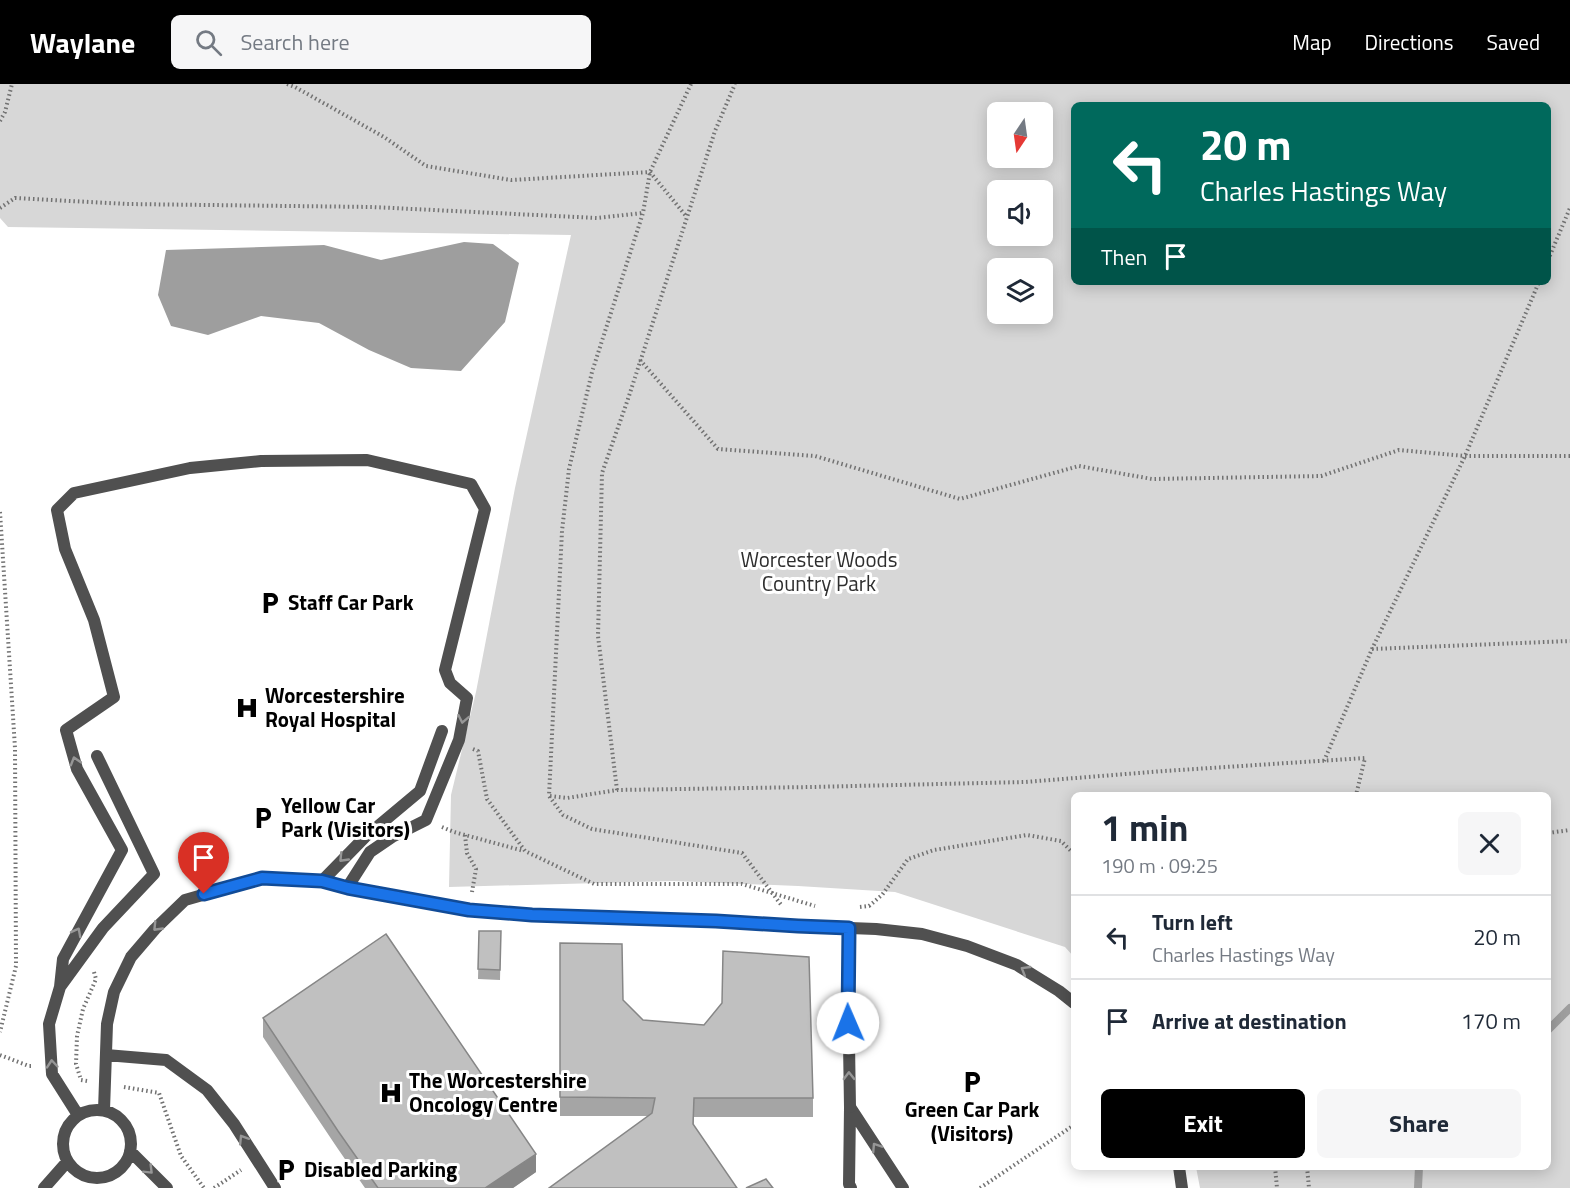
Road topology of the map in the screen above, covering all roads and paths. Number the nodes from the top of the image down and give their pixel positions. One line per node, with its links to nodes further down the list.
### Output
1 (12, 84): 5 (path)
2 (287, 84): 6 (path)
3 (691, 84): 6 (path)
4 (735, 84): 10 (path)
5 (0, 121)
6 (650, 172): 9 (path); 10 (path)
7 (0, 208): 9 (path)
8 (1570, 208): 11 (path)
9 (643, 213): 25 (path)
10 (687, 216): 13 (path)
11 (1551, 253)
12 (1538, 285): 14 (path)
13 (640, 360): 14 (path); 23 (path)
14 (1465, 456): 15 (path); 18 (path)
15 (1570, 456)
16 (0, 512): 41 (path)
17 (1570, 641): 18 (path)
18 (1372, 649): 22 (path)
19 (442, 731): 32 (street, one-way to 32)
20 (458, 744): 26 (street); 30 (path); 39 (street, one-way to 20)
21 (97, 756): 39 (street)
22 (1324, 761): 23 (path); 24 (path)
23 (617, 790): 25 (path)
24 (1357, 792)
25 (549, 796): 34 (path)
26 (426, 820): 29 (path); 33 (street)
27 (1570, 830): 28 (path)
28 (1551, 833)
29 (465, 835): 30 (path); 37 (path)
30 (525, 851): 34 (path)
31 (1071, 851): 36 (path)
32 (322, 881): 33 (street); 42 (street, one-way to 42)
33 (348, 888): 37 (street)
34 (772, 892): 35 (path)
35 (820, 907)
36 (859, 908)
37 (469, 910): 38 (street)
38 (849, 928): 40 (street, one-way to 38); 44 (street, one-way to 38)
39 (60, 987): 46 (street, one-way to 39)
40 (1071, 1001)
41 (0, 1032)
42 (106, 1055): 43 (street); 49 (street, one-way to 42)
43 (104, 1083): 45 (street); 56 (path)
44 (850, 1107): 59 (street); 60 (street, one-way to 44)
45 (104, 1110): 46 (street); 48 (street)
46 (78, 1115): 50 (street)
47 (1071, 1127): 61 (path)
48 (130, 1151): 50 (street); 55 (street, one-way to 55)
49 (257, 1160): 57 (path); 58 (street)
50 (67, 1162): 54 (street)
51 (1179, 1170): 62 (street)
52 (1275, 1170): 63 (path)
53 (1307, 1170): 64 (path)
54 (44, 1188)
55 (167, 1188)
56 (204, 1188)
57 (214, 1188)
58 (274, 1188)
59 (851, 1188)
60 (903, 1188)
61 (980, 1188)
62 (1182, 1188)
63 (1276, 1188)
64 (1309, 1188)

